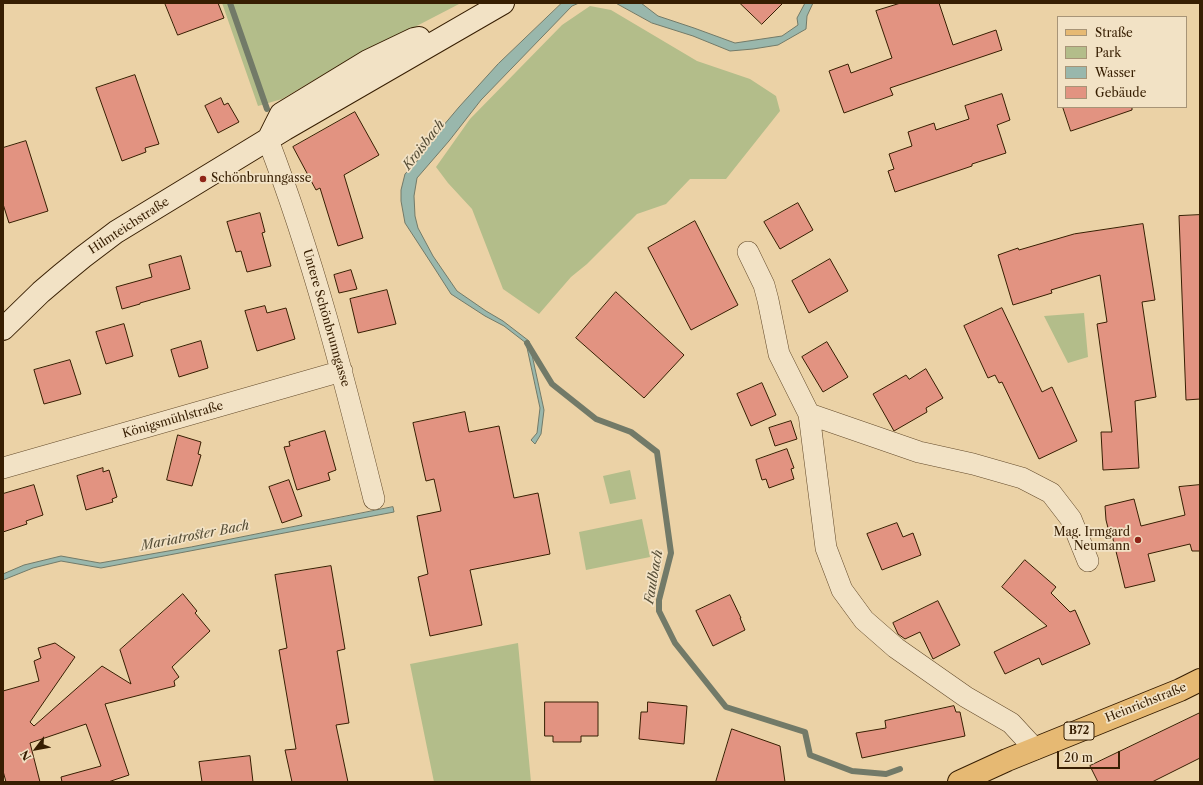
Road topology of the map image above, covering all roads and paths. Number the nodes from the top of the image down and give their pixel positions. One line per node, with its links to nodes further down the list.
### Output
1 (503, 3): 2 (main road)
2 (268, 140): 4 (main road, Hilmteichstraße); 5 (street, Untere Schönbrunngasse)
3 (748, 252): 6 (street)
4 (3, 329)
5 (342, 371): 7 (street, Königsmühlstraße); 8 (street, Untere Schönbrunngasse)
6 (809, 414): 9 (street); 11 (street)
7 (3, 468)
8 (374, 499)
9 (1088, 561)
10 (1200, 680): 11 (main road, Heinrichstraße / B72)
11 (1035, 749): 12 (main road, Heinrichstraße / B72)
12 (959, 782)

